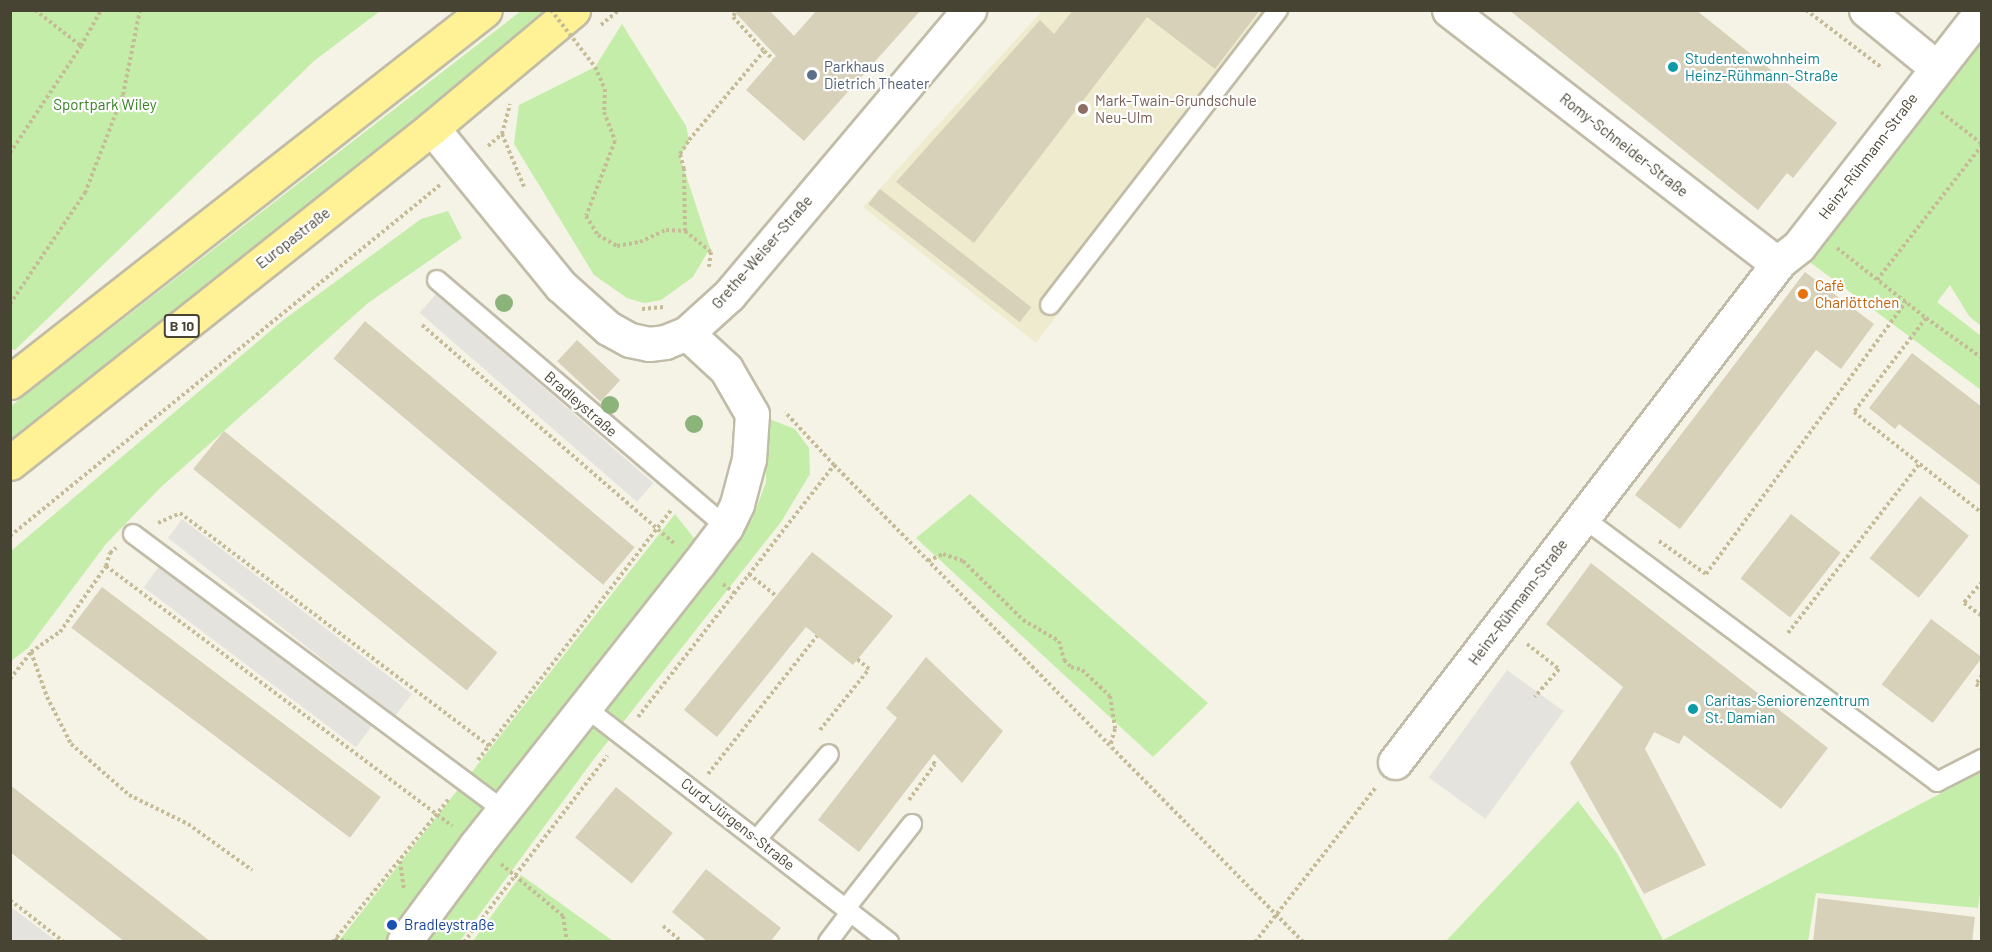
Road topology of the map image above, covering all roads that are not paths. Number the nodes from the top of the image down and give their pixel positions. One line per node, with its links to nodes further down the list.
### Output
1 (485, 10): 14 (main road)
2 (969, 10): 13 (street, Grethe-Weiser-Straße)
3 (1278, 10): 12 (lane)
4 (1449, 10): 10 (street, Romy-Schneider-Straße)
5 (1866, 10): 8 (street)
6 (1982, 10): 8 (street, Heinz-Rühmann-Straße)
7 (582, 28): 9 (main road, Europastraße / B 10)
8 (1936, 67): 10 (street, Heinz-Rühmann-Straße)
9 (432, 128): 13 (street, Grethe-Weiser-Straße); 15 (main road, Europastraße / B 10)
10 (1797, 245): 16 (street, Heinz-Rühmann-Straße)
11 (437, 280): 17 (lane, Bradleystraße)
12 (1050, 305)
13 (687, 333): 17 (street)
14 (10, 382)
15 (10, 463)
16 (1582, 517): 21 (lane); 22 (street, Heinz-Rühmann-Straße)
17 (726, 527): 19 (street)
18 (133, 534): 23 (lane)
19 (586, 708): 23 (street); 25 (lane, Curd-Jürgens-Straße)
20 (829, 754): 25 (lane)
21 (1982, 759)
22 (1395, 762)
23 (503, 810): 27 (street)
24 (912, 824): 26 (lane)
25 (757, 838): 26 (lane, Curd-Jürgens-Straße)
26 (849, 910): 28 (lane); 29 (lane, Curd-Jürgens-Straße)
27 (404, 942)
28 (828, 942)
29 (889, 942)

